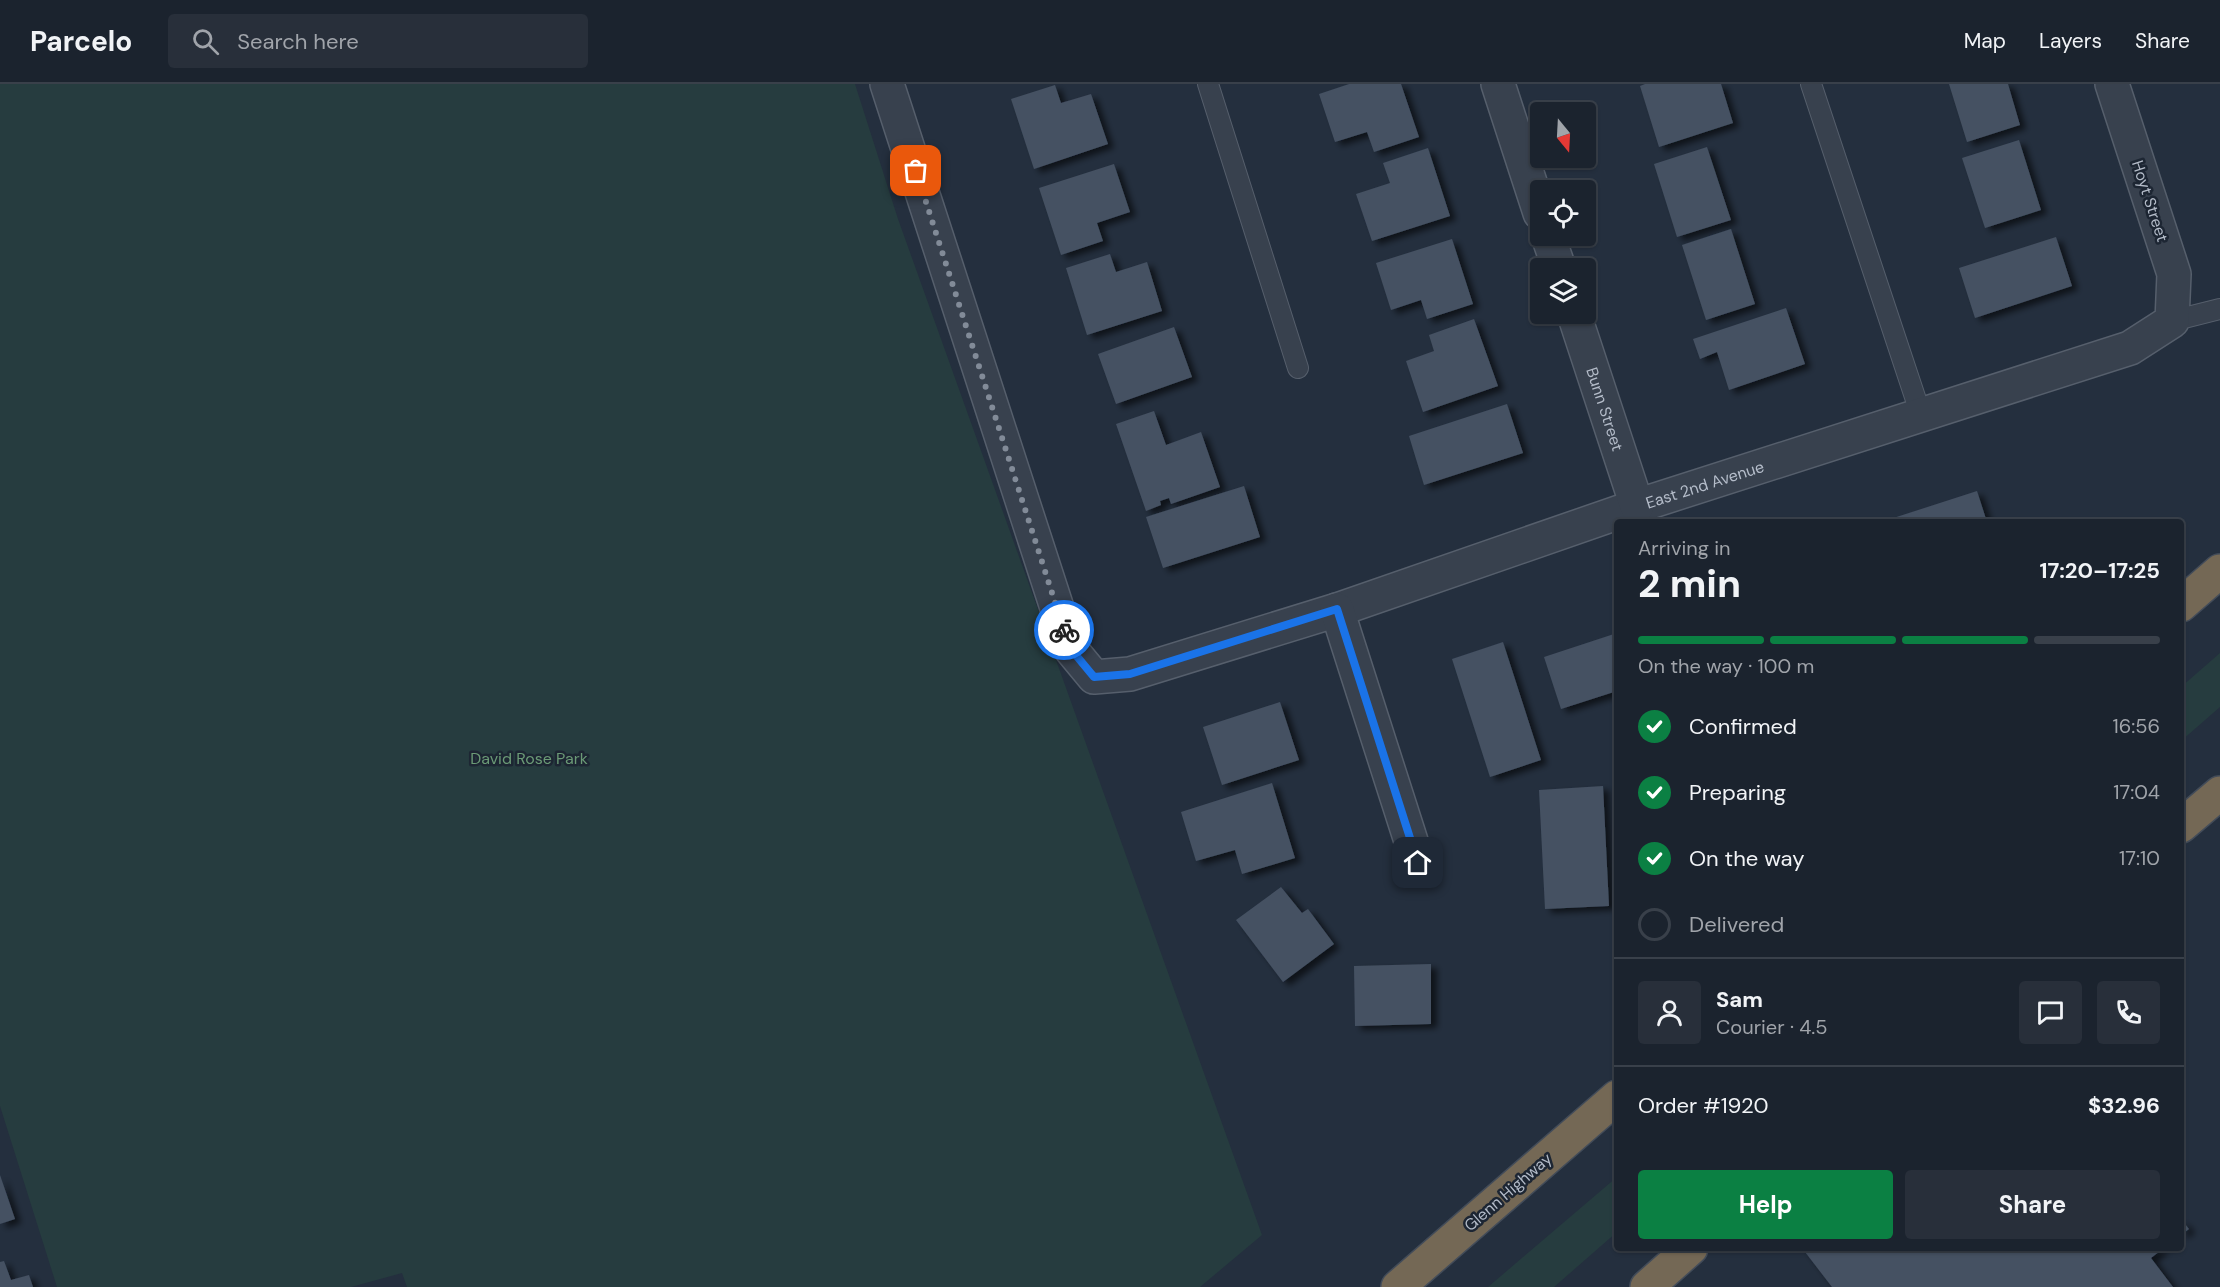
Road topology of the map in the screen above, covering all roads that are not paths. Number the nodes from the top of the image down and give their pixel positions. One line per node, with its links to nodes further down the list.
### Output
1 (887, 84): 15 (street, East 2nd Avenue)
2 (1208, 84): 10 (lane)
3 (1498, 84): 6 (street)
4 (1811, 84): 11 (lane)
5 (2112, 84): 8 (street, Hoyt Street)
6 (1530, 182)
7 (2220, 309): 8 (lane)
8 (2172, 321): 11 (street, East 2nd Avenue)
9 (1577, 324): 12 (street, Bunn Street)
10 (1298, 368)
11 (1921, 415): 12 (street, East 2nd Avenue)
12 (1637, 506): 15 (street, East 2nd Avenue)
13 (2220, 571): 14 (highway)
14 (2184, 602)
15 (1337, 609): 18 (street)
16 (2220, 793): 17 (highway)
17 (2184, 823)
18 (1418, 863)
19 (1614, 1100): 21 (highway, Glenn Highway)
20 (1688, 1251): 22 (highway)
21 (1398, 1287)
22 (1647, 1287)

